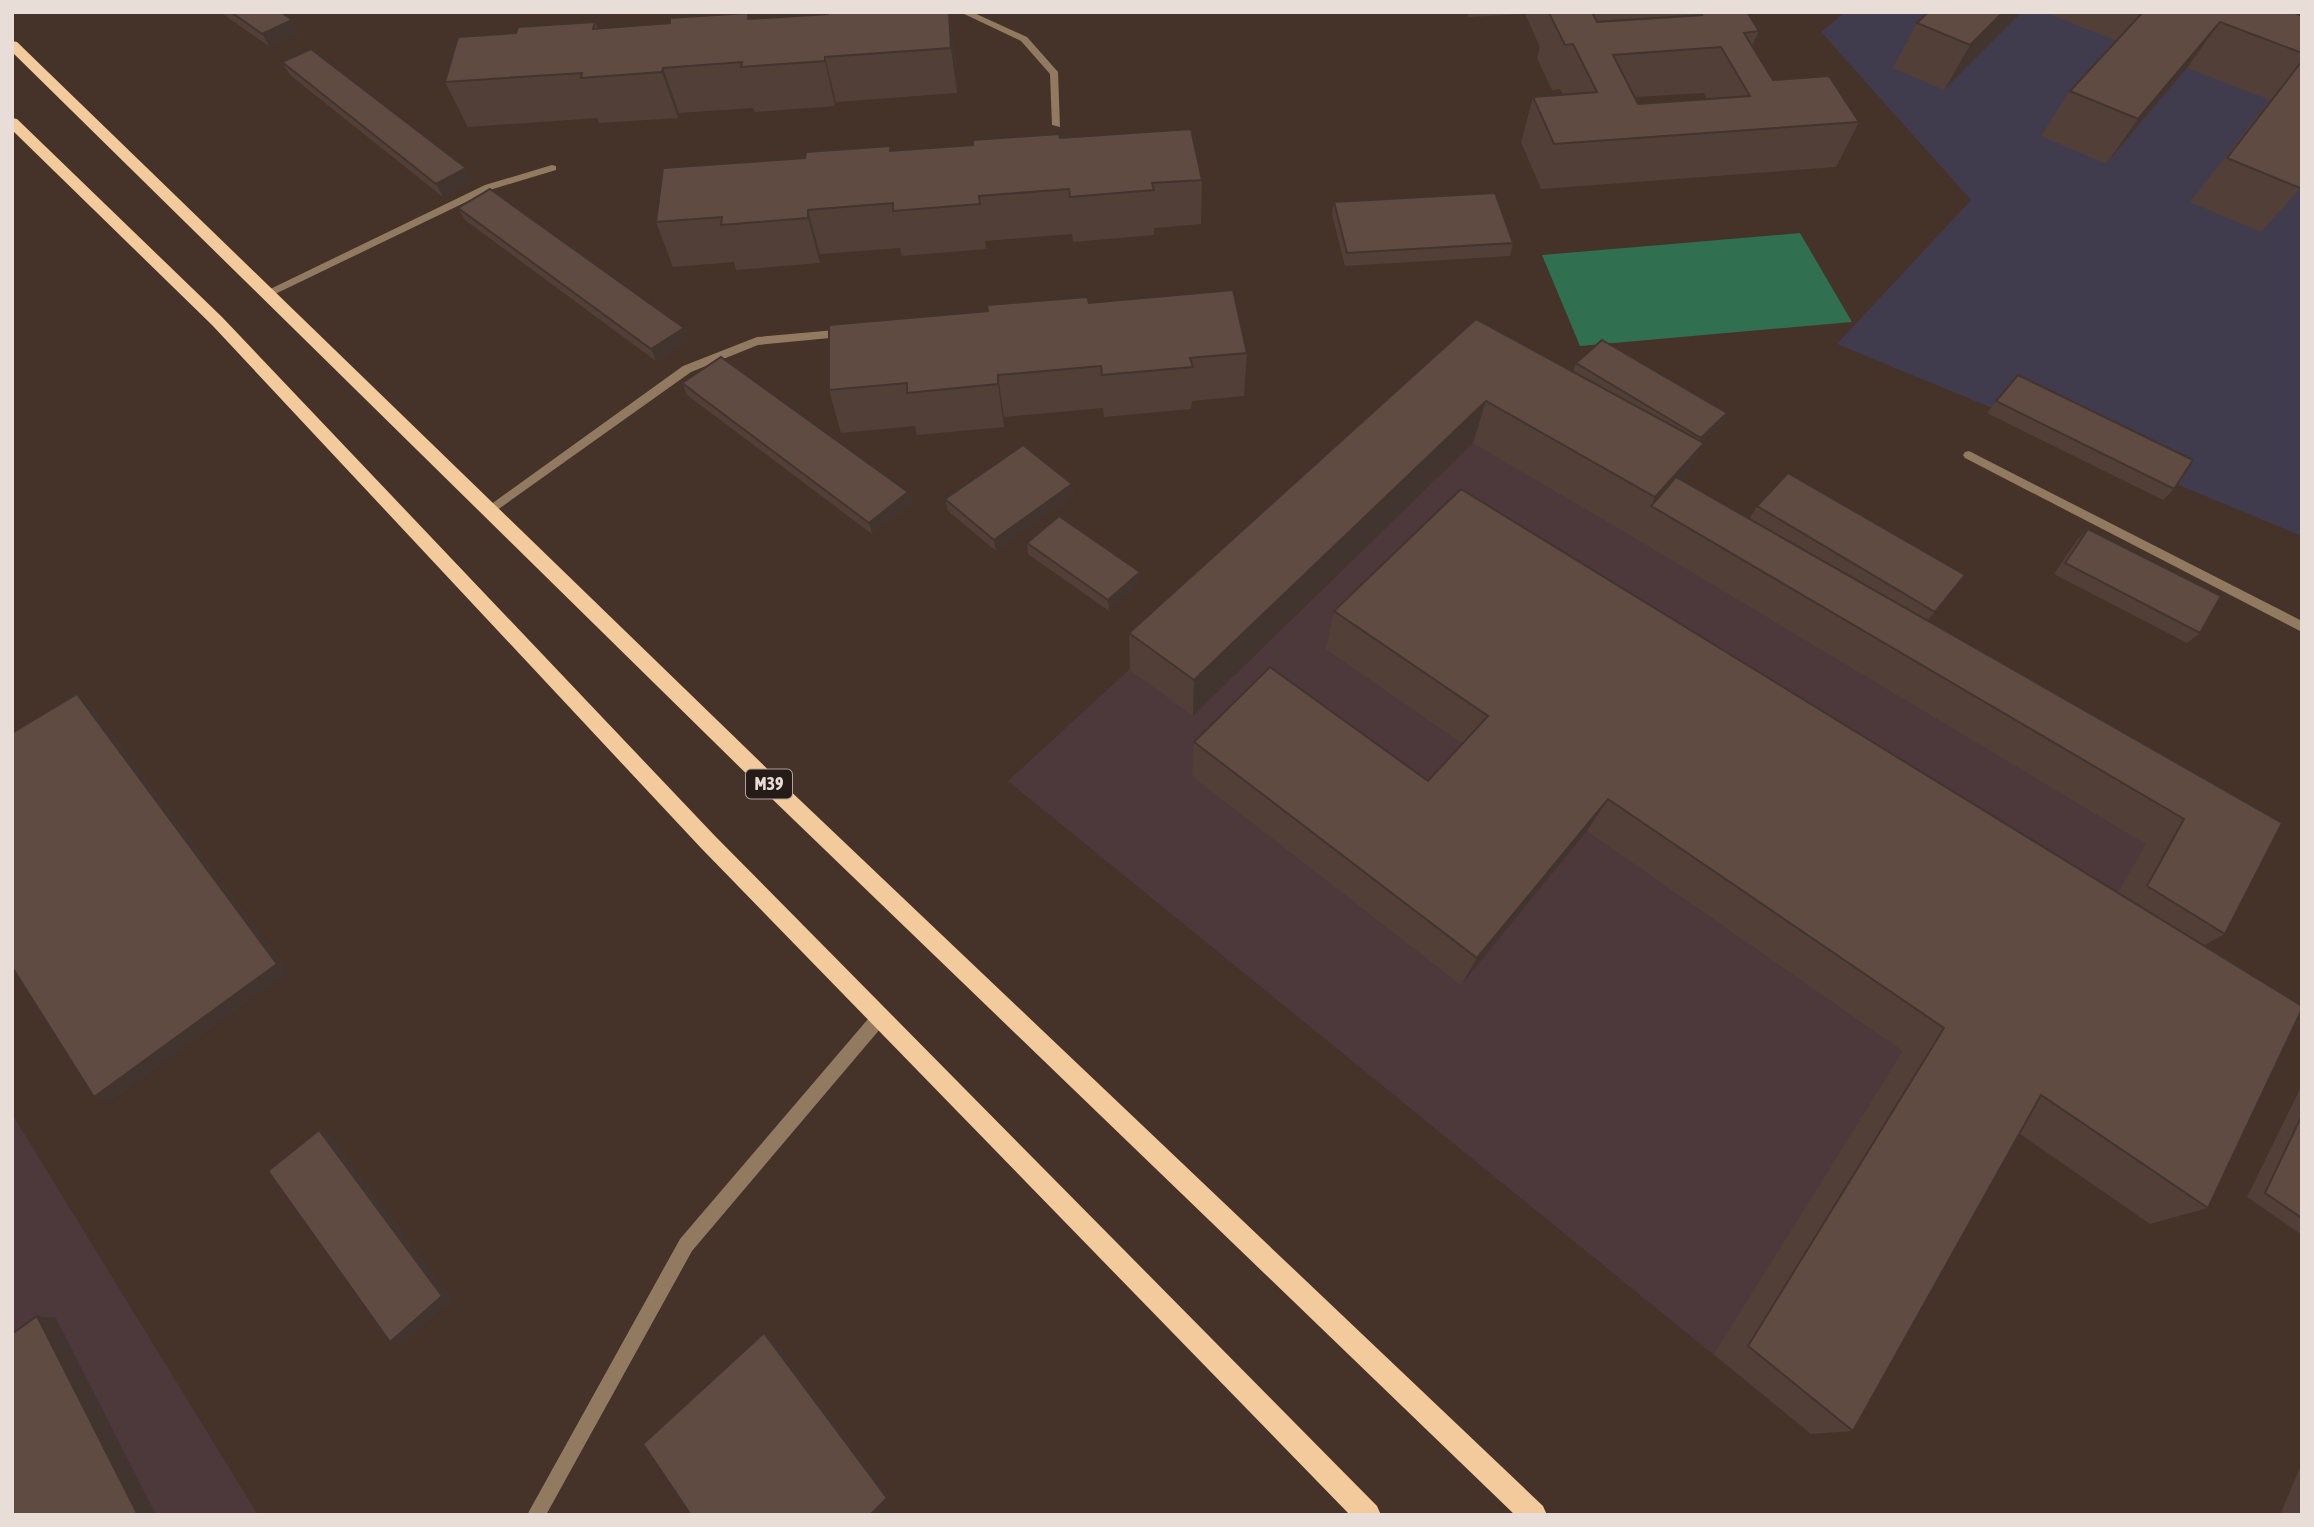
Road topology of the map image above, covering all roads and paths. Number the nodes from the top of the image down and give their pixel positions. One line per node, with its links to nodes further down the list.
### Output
1 (964, 12): 4 (lane)
2 (12, 45): 6 (highway, M39)
3 (12, 122): 11 (highway)
4 (1057, 125)
5 (552, 168): 6 (lane)
6 (267, 293): 9 (highway, M39)
7 (865, 332): 9 (lane)
8 (1969, 455): 10 (lane)
9 (489, 510): 14 (highway, M39)
10 (2302, 627)
11 (880, 1017): 12 (lane); 13 (highway)
12 (537, 1515)
13 (1368, 1515)
14 (1534, 1515)

